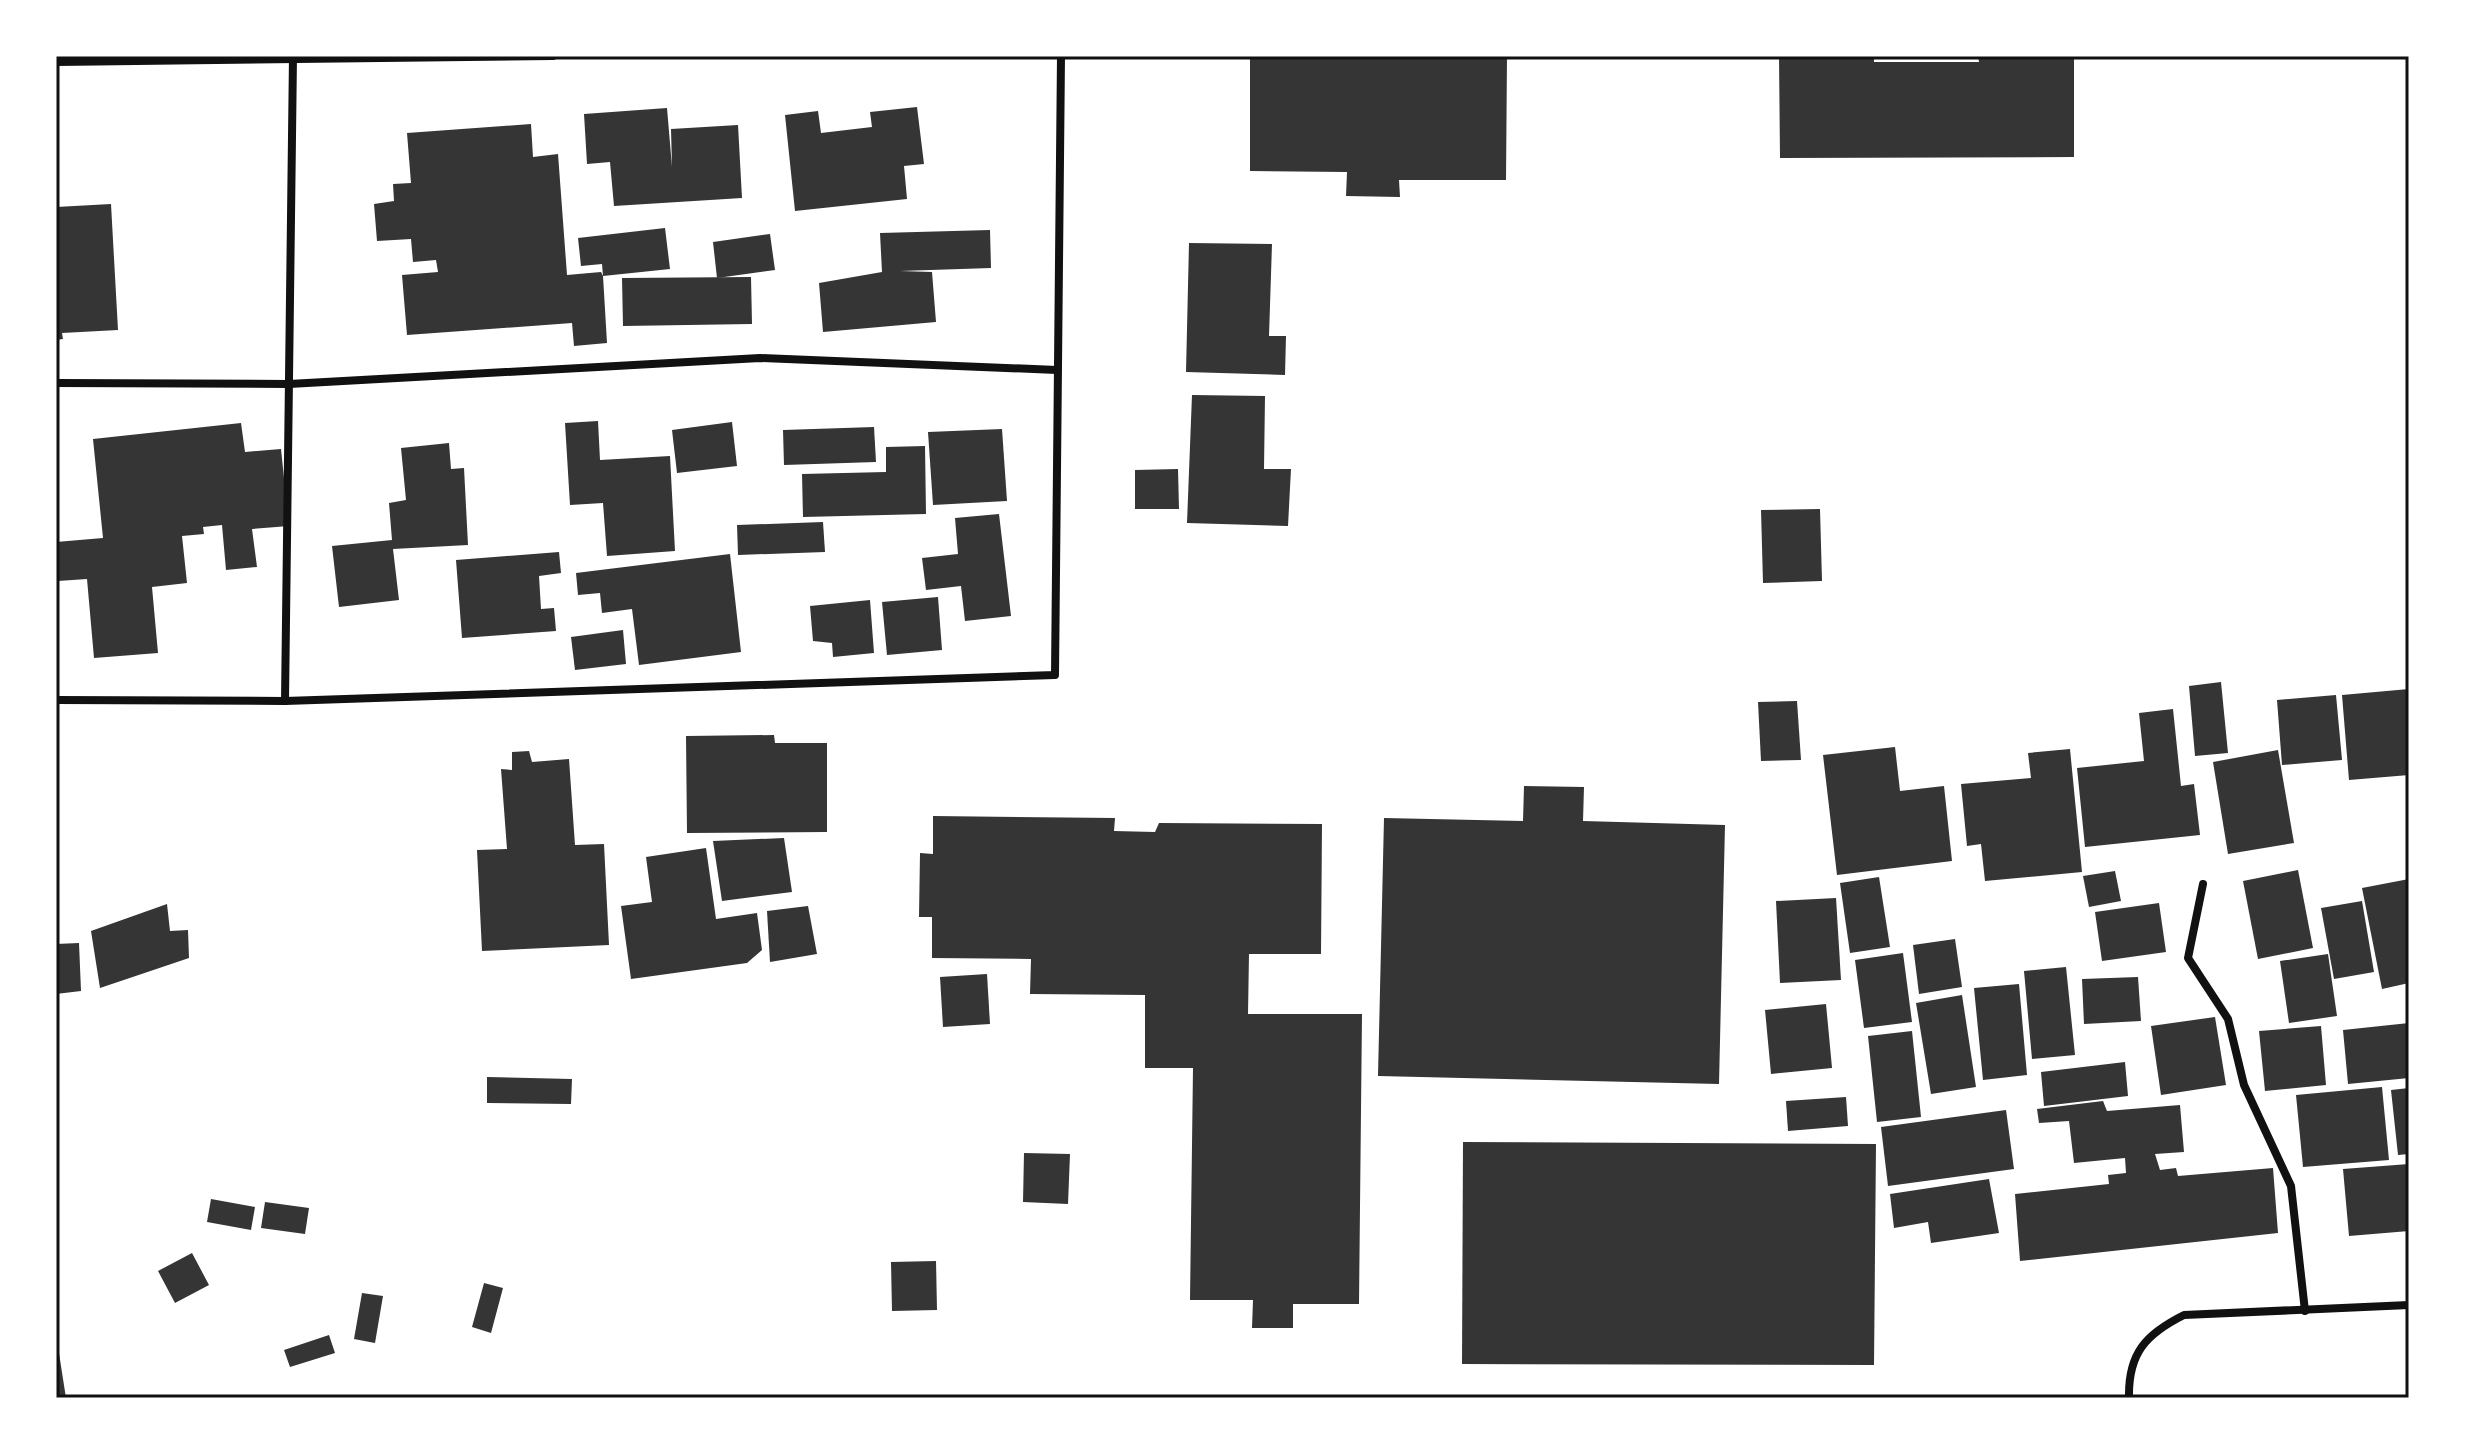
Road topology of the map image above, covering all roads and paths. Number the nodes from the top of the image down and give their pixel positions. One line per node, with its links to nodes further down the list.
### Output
1 (553, 56): 3 (street)
2 (1061, 56): 5 (street)
3 (293, 59): 4 (street); 7 (street)
4 (56, 62)
5 (1057, 370): 7 (street); 9 (street)
6 (56, 383): 7 (street)
7 (289, 384): 9 (street)
8 (56, 700): 9 (street)
9 (285, 701)
10 (2203, 884): 12 (street)
11 (2409, 1305): 12 (street)
12 (2305, 1311): 13 (street)
13 (2129, 1398)

